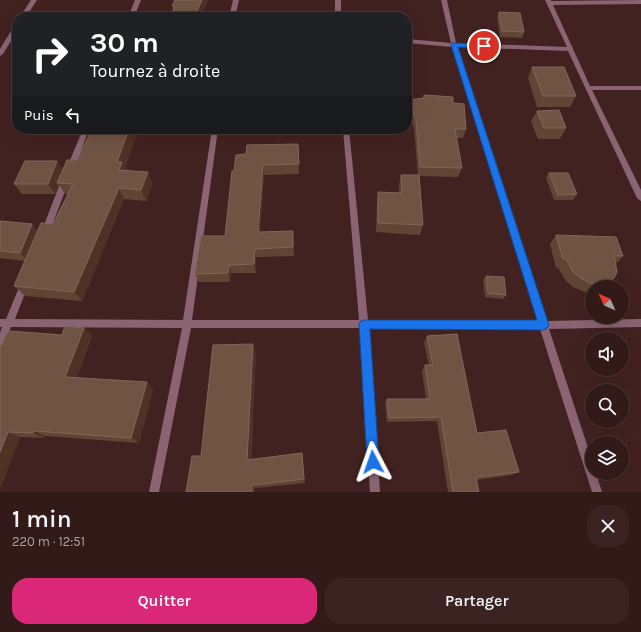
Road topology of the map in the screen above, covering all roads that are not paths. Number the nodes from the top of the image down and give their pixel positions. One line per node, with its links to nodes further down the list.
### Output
1 (34, 0): 8 (street)
2 (138, 0): 9 (street)
3 (236, 0): 10 (street)
4 (338, 0): 11 (street)
5 (444, 0): 14 (street)
6 (549, 1): 7 (street); 15 (street)
7 (641, 2)
8 (26, 12)
9 (133, 12)
10 (233, 12)
11 (338, 12)
12 (12, 37): 16 (street)
13 (412, 41): 14 (street)
14 (454, 45): 15 (street); 29 (street)
15 (571, 49): 17 (street)
16 (0, 54)
17 (588, 88): 18 (street); 22 (street)
18 (641, 88)
19 (84, 134): 23 (street)
20 (214, 134): 26 (street)
21 (346, 134): 28 (street)
22 (641, 198)
23 (40, 244)
24 (29, 272): 25 (street)
25 (4, 323): 26 (street); 30 (street)
26 (187, 323): 28 (street); 31 (street)
27 (641, 323): 29 (street)
28 (364, 324): 29 (street); 32 (street)
29 (544, 325): 33 (street)
30 (0, 344)
31 (154, 492)
32 (375, 492)
33 (597, 492)

